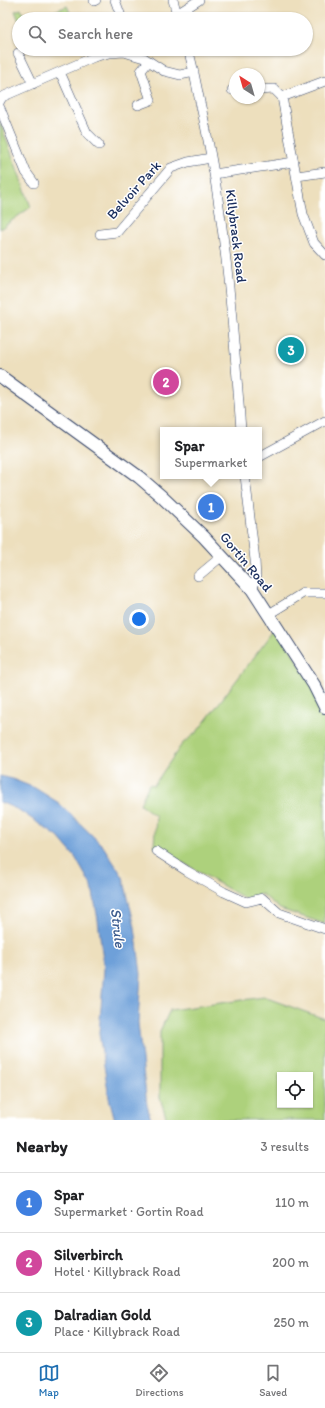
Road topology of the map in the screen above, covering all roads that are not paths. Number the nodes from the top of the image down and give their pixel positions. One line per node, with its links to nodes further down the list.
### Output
1 (114, 0): 4 (street)
2 (173, 0): 5 (street)
3 (199, 0): 6 (street)
4 (119, 12)
5 (177, 12)
6 (183, 12)
7 (19, 56): 15 (street)
8 (98, 56): 12 (street)
9 (138, 56): 11 (street)
10 (190, 56): 13 (street, Killybrack Road)
11 (149, 61): 13 (street); 19 (street)
12 (60, 72): 15 (street); 21 (street)
13 (194, 72): 22 (street, Killybrack Road)
14 (325, 81): 17 (street)
15 (33, 84): 18 (street)
16 (265, 90): 17 (street)
17 (282, 97): 23 (street)
18 (0, 101)
19 (138, 105)
20 (0, 108): 27 (street)
21 (99, 145)
22 (211, 158): 25 (street, Killybrack Road); 28 (street, Belvoir Park)
23 (294, 162): 25 (street); 26 (street)
24 (325, 172): 26 (street)
25 (214, 174): 32 (street, Killybrack Road)
26 (297, 176): 29 (street)
27 (34, 183)
28 (100, 234)
29 (325, 255)
30 (0, 376): 35 (main road, Gortin Road)
31 (325, 421): 33 (street)
32 (241, 427)
33 (262, 455)
34 (245, 479): 37 (street)
35 (222, 556): 36 (street); 37 (main road, Gortin Road)
36 (198, 576)
37 (252, 589): 39 (main road, Gortin Road)
38 (325, 593): 39 (street)
39 (269, 614): 40 (main road, Gortin Road)
40 (325, 707)
41 (156, 851): 42 (street)
42 (325, 929)

